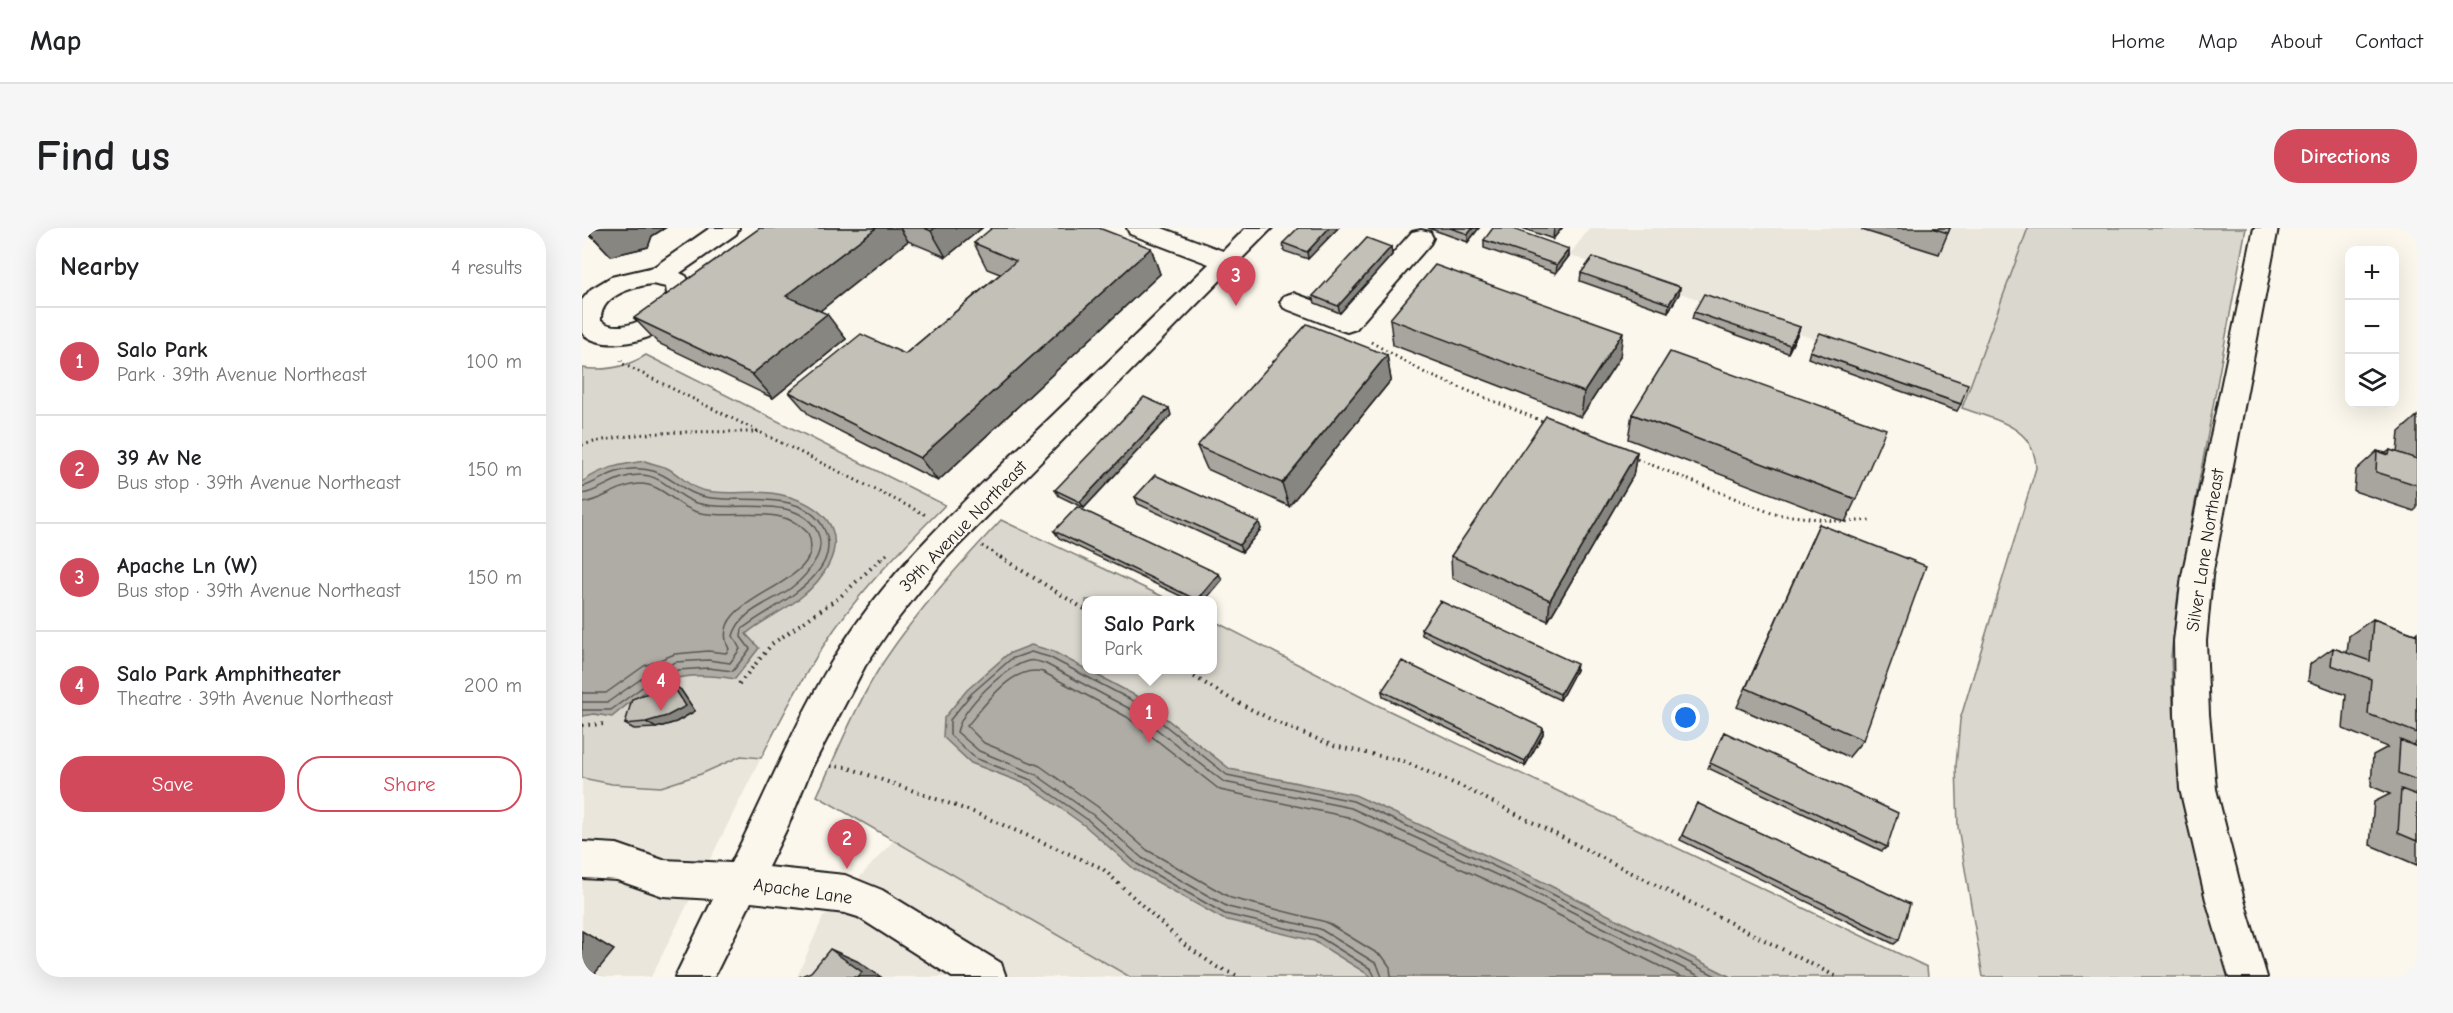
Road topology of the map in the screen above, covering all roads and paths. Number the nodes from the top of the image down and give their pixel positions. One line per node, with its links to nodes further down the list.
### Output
1 (727, 228): 7 (street)
2 (1139, 228): 6 (street)
3 (1260, 228): 6 (street, 39th Avenue Northeast)
4 (2266, 228): 32 (street, Silver Lane Northeast)
5 (1422, 238): 8 (street)
6 (1226, 261): 18 (street, 39th Avenue Northeast)
7 (660, 275): 9 (street); 9 (street)
8 (1293, 302)
9 (621, 335): 12 (path)
10 (1371, 342): 11 (path)
11 (1557, 427)
12 (761, 432): 13 (path); 15 (path)
13 (582, 445)
14 (1622, 453): 16 (path)
15 (926, 514): 17 (path); 18 (path)
16 (1872, 520)
17 (918, 522)
18 (956, 529): 20 (path); 25 (street, 39th Avenue Northeast)
19 (895, 547): 22 (path)
20 (1082, 608)
21 (1191, 674): 31 (path)
22 (739, 684)
23 (606, 724): 24 (path)
24 (582, 725)
25 (796, 762): 27 (street, 39th Avenue Northeast); 30 (path)
26 (582, 860): 27 (street, Apache Lane)
27 (741, 882): 28 (street, 39th Avenue Northeast); 29 (street, Apache Lane)
28 (694, 977)
29 (987, 977)
30 (1240, 977)
31 (1837, 977)
32 (2248, 977)

